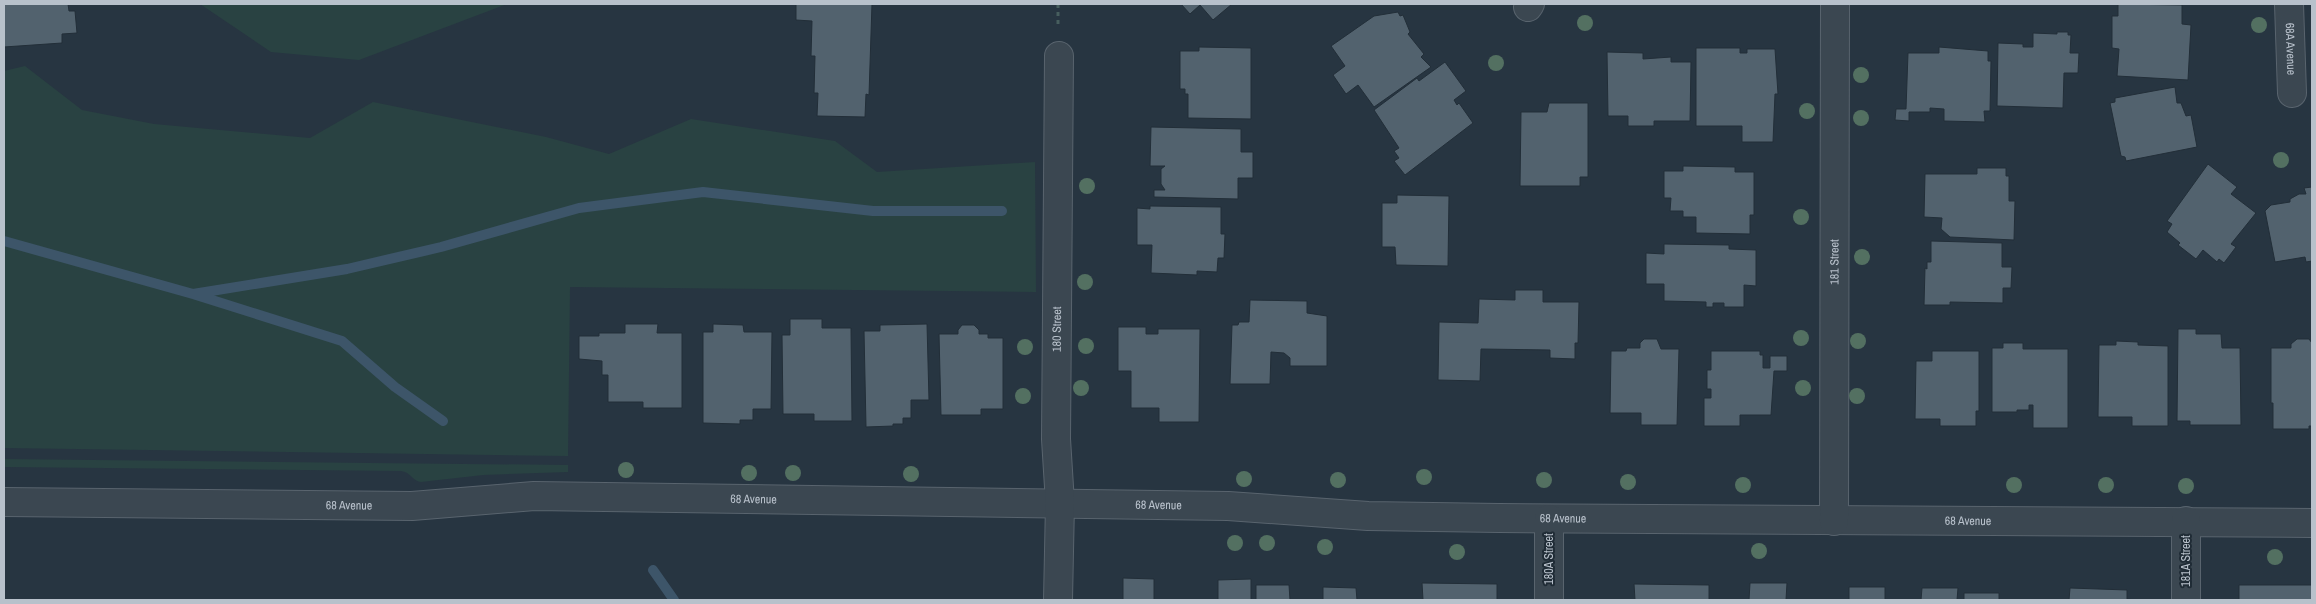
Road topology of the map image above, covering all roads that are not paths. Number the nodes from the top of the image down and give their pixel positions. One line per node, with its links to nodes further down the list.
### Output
1 (1835, 4): 8 (street, 181 Street)
2 (2289, 4): 4 (street, 68A Avenue)
3 (1059, 56): 6 (street, 180 Street)
4 (2292, 93)
5 (4, 502): 6 (street, 68 Avenue)
6 (1060, 503): 7 (street, 68 Avenue); 11 (street, 180 Street)
7 (1549, 518): 8 (street, 68 Avenue); 12 (street, 180A Street)
8 (1834, 521): 9 (street, 68 Avenue)
9 (2186, 521): 10 (street, 68 Avenue); 13 (street, 181A Street)
10 (2312, 523)
11 (1058, 600)
12 (1549, 600)
13 (2186, 600)

